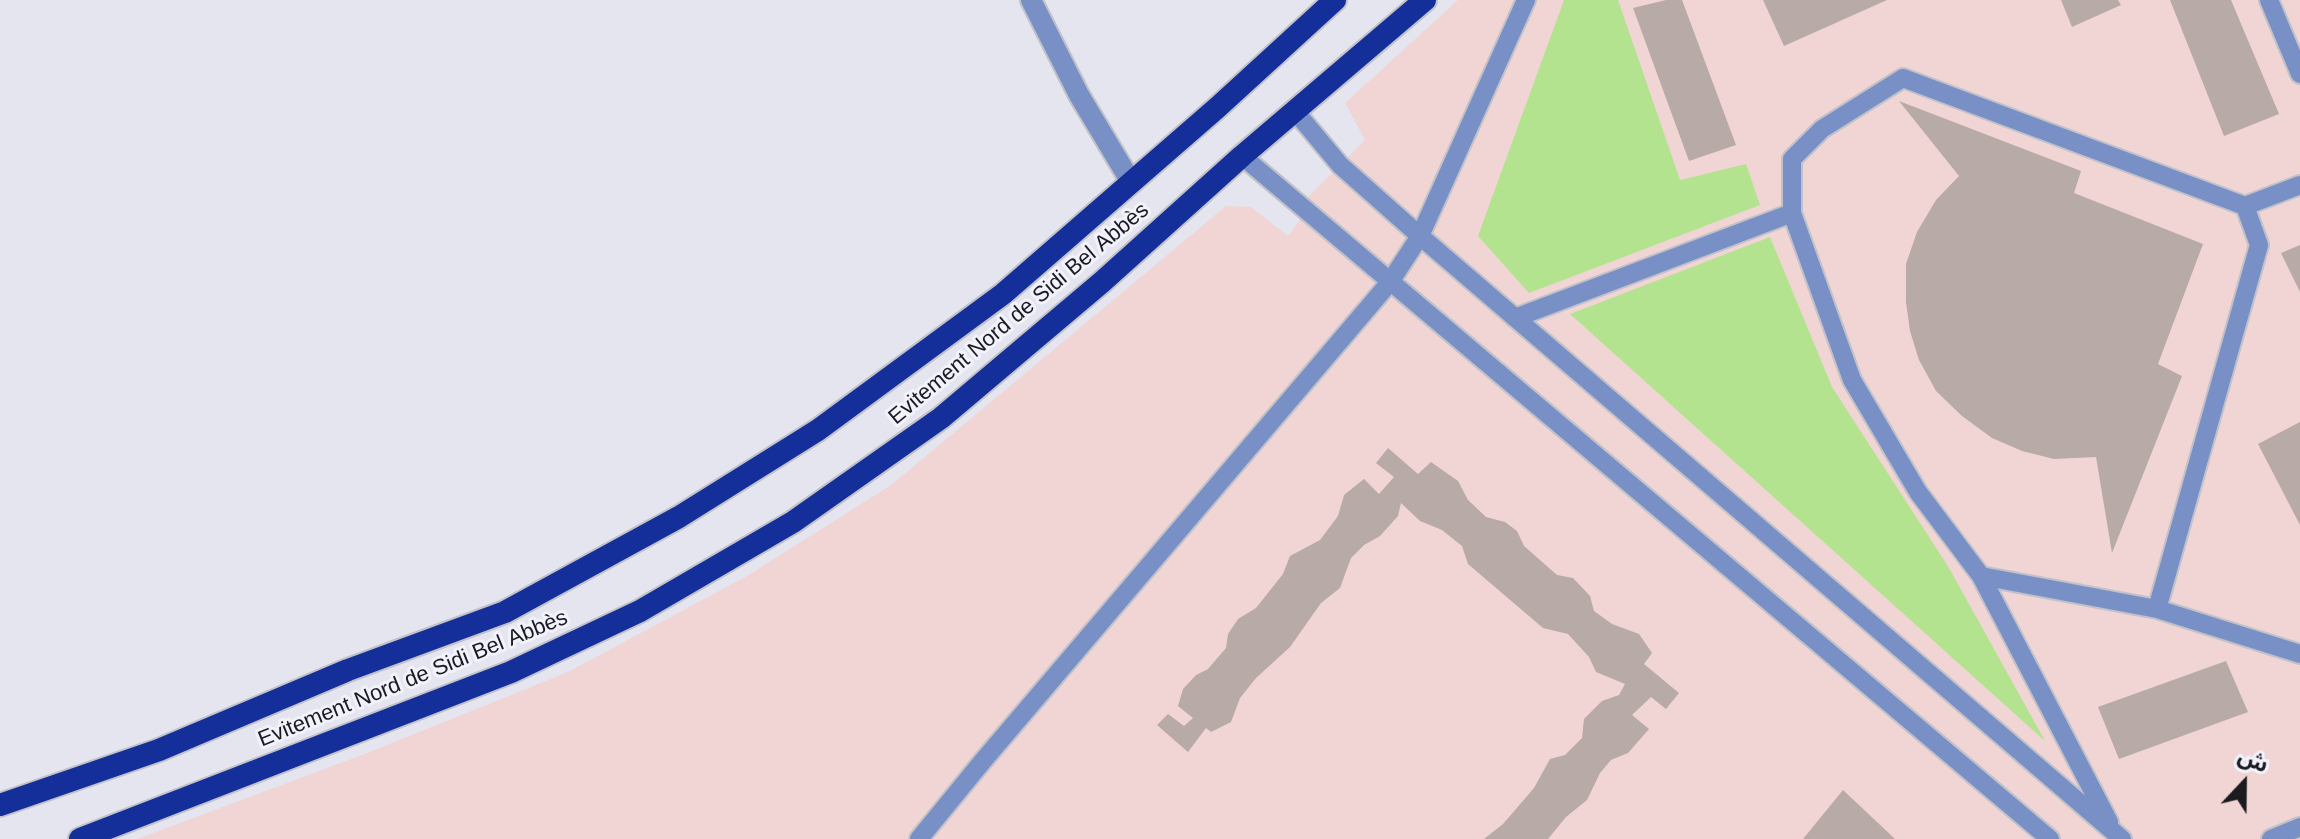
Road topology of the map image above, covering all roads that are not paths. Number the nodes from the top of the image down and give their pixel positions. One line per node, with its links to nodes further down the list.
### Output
1 (1031, 0): 9 (street)
2 (1335, 0): 9 (highway, Evitement Nord de Sidi Bel Abbès)
3 (1425, 0): 7 (highway, Evitement Nord de Sidi Bel Abbès)
4 (1526, 0): 13 (lane)
5 (2269, 0): 6 (lane)
6 (2300, 74)
7 (1295, 111): 8 (highway, Evitement Nord de Sidi Bel Abbès); 13 (lane)
8 (1242, 156): 14 (lane); 22 (highway, Evitement Nord de Sidi Bel Abbès)
9 (1131, 182): 19 (highway, Evitement Nord de Sidi Bel Abbès)
10 (2300, 185): 11 (lane)
11 (2245, 206): 12 (lane); 17 (lane)
12 (1792, 213): 15 (lane); 16 (lane)
13 (1420, 236): 14 (lane); 15 (lane)
14 (1390, 282): 23 (lane); 24 (lane)
15 (1515, 318): 21 (lane)
16 (1981, 576): 17 (lane); 21 (lane)
17 (2157, 609): 18 (lane)
18 (2300, 654)
19 (0, 805)
20 (2300, 827): 25 (lane)
21 (2118, 835)
22 (80, 839)
23 (919, 839)
24 (2050, 839)
25 (2271, 839)

